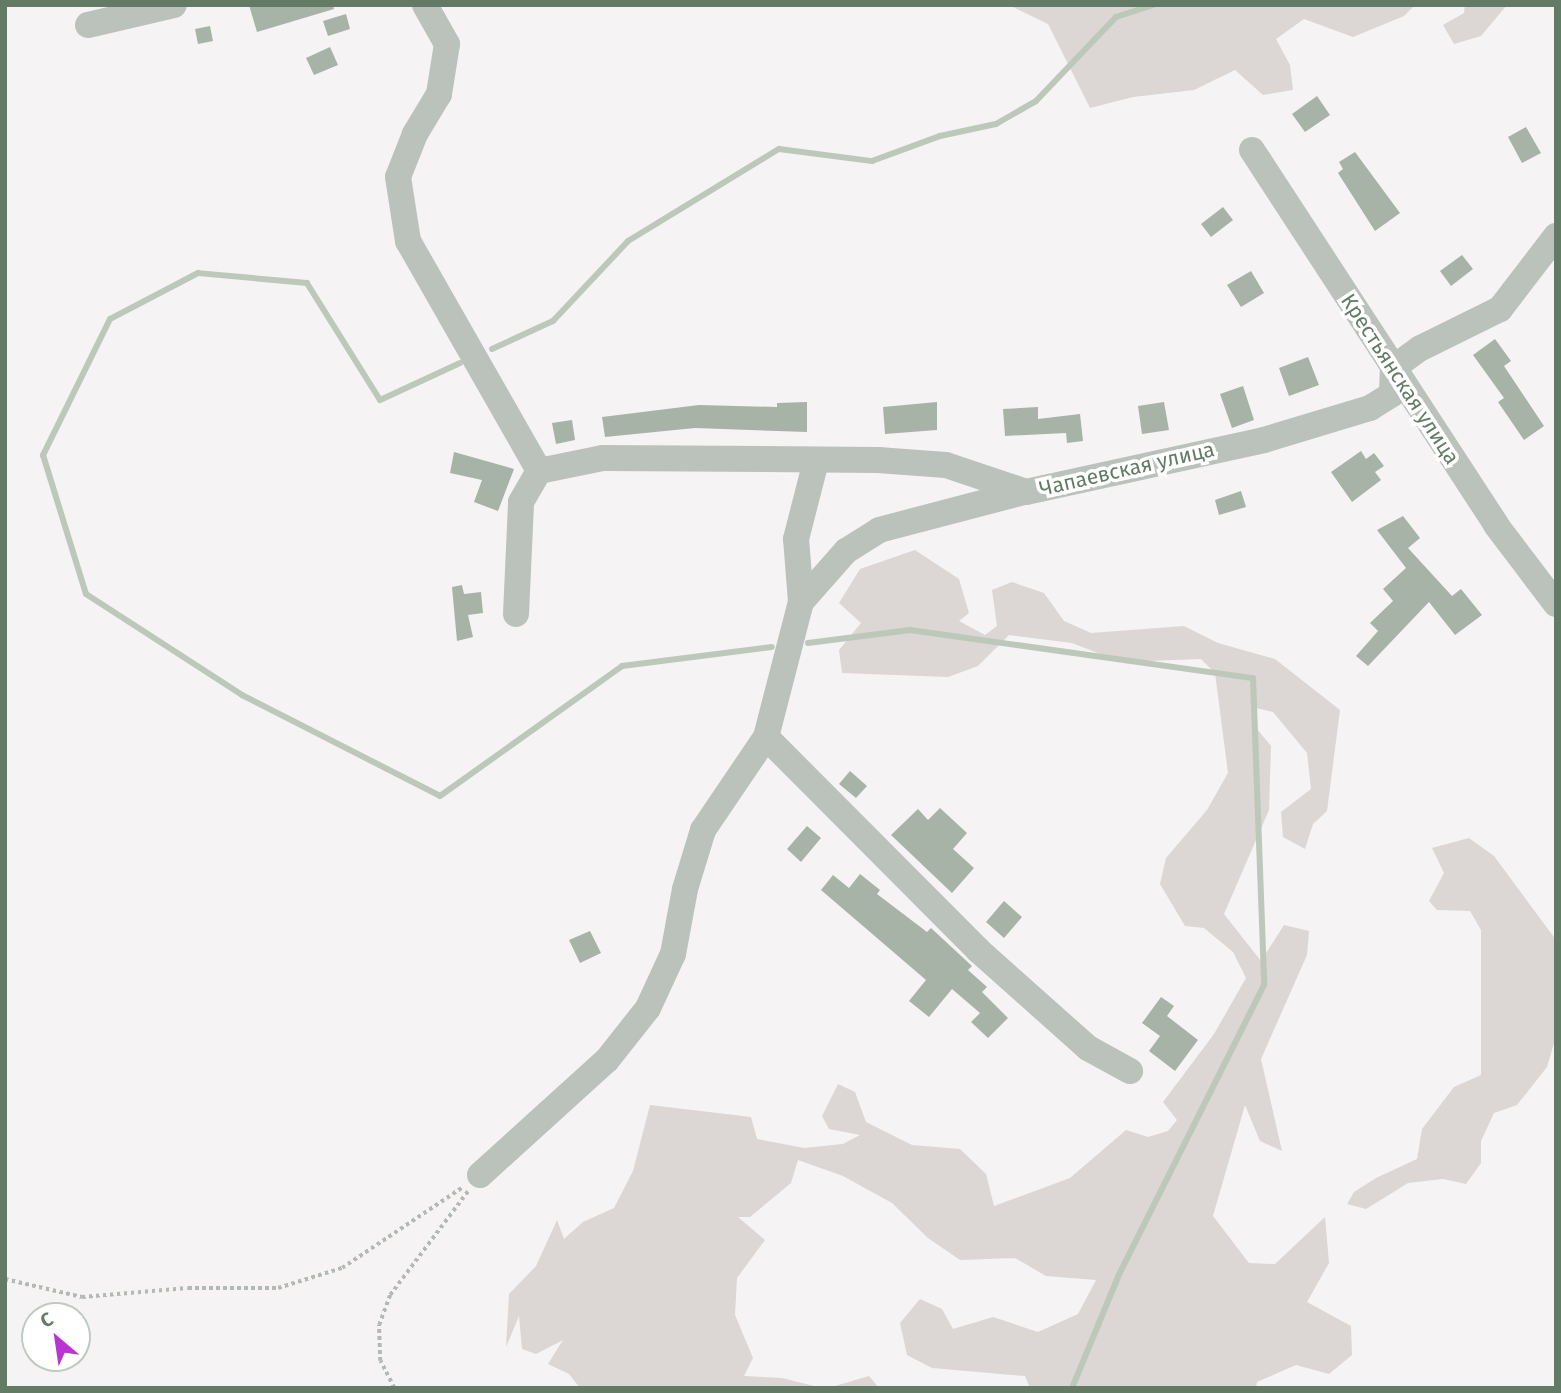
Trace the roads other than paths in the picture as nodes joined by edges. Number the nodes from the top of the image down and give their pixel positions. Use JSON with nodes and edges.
{"nodes":[{"id":1,"x":174,"y":5,"type":"edge"},
{"id":2,"x":425,"y":5,"type":"edge"},
{"id":3,"x":88,"y":25,"type":"dead end"},
{"id":4,"x":1252,"y":150,"type":"dead end"},
{"id":5,"x":1556,"y":236,"type":"edge"},
{"id":6,"x":1394,"y":368,"type":"junction"},
{"id":7,"x":816,"y":461,"type":"junction"},
{"id":8,"x":539,"y":471,"type":"junction"},
{"id":9,"x":1026,"y":492,"type":"junction"},
{"id":10,"x":801,"y":602,"type":"junction"},
{"id":11,"x":1556,"y":604,"type":"edge"},
{"id":12,"x":516,"y":614,"type":"dead end"},
{"id":13,"x":766,"y":737,"type":"junction"},
{"id":14,"x":1130,"y":1071,"type":"dead end"},
{"id":15,"x":480,"y":1175,"type":"road end"}],
"edges":[{"from":1,"to":3,"type":"street"},
{"from":2,"to":8,"type":"street"},
{"from":4,"to":6,"type":"street","name":"Крестьянская улица"},
{"from":5,"to":6,"type":"street"},
{"from":6,"to":9,"type":"street","name":"Чапаевская улица"},
{"from":6,"to":11,"type":"street","name":"Крестьянская улица"},
{"from":7,"to":8,"type":"street","name":"Чапаевская улица"},
{"from":7,"to":9,"type":"street","name":"Чапаевская улица"},
{"from":7,"to":10,"type":"street"},
{"from":8,"to":12,"type":"street"},
{"from":9,"to":10,"type":"street"},
{"from":10,"to":13,"type":"street"},
{"from":13,"to":14,"type":"street"},
{"from":13,"to":15,"type":"street"}]}
